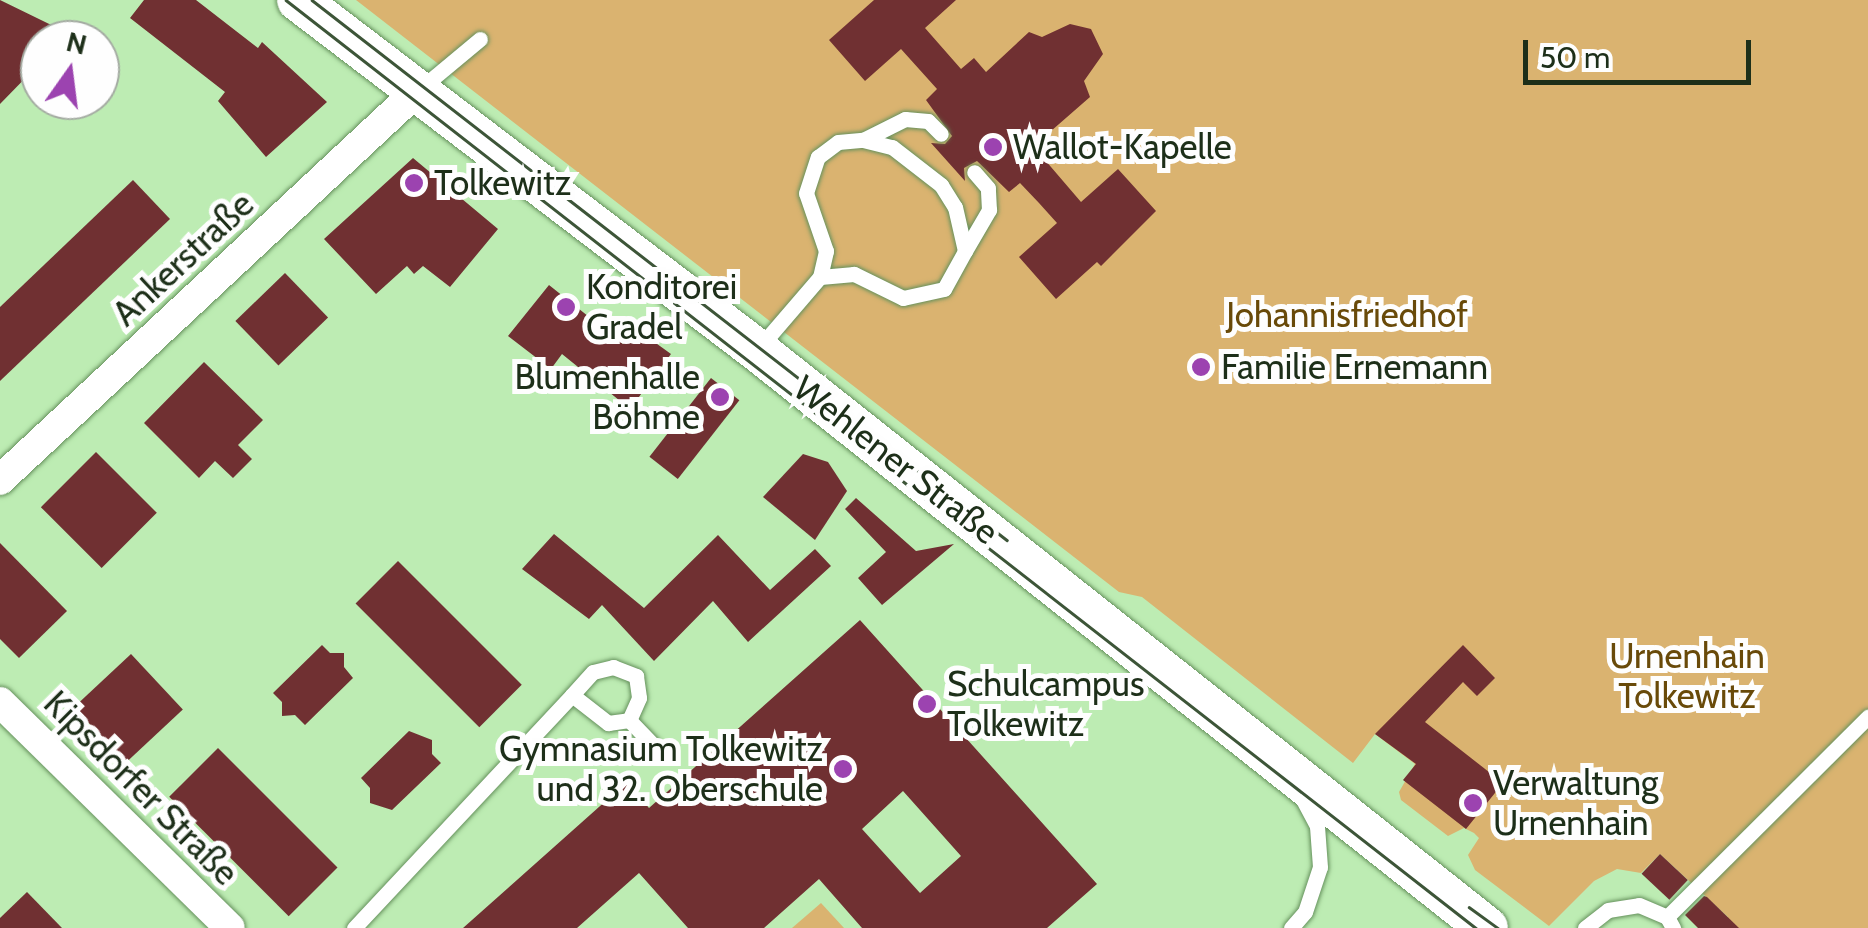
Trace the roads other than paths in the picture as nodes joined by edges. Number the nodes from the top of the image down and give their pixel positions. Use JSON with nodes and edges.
{"nodes":[{"id":1,"x":298,"y":0,"type":"edge"},
{"id":2,"x":480,"y":39,"type":"dead end"},
{"id":3,"x":417,"y":92,"type":"junction"},
{"id":4,"x":941,"y":134,"type":"dead end"},
{"id":5,"x":863,"y":140,"type":"junction"},
{"id":6,"x":974,"y":172,"type":"dead end"},
{"id":7,"x":965,"y":252,"type":"junction"},
{"id":8,"x":820,"y":278,"type":"junction"},
{"id":9,"x":756,"y":350,"type":"junction"},
{"id":10,"x":0,"y":480,"type":"edge"},
{"id":11,"x":572,"y":695,"type":"junction"},
{"id":12,"x":0,"y":702,"type":"edge"},
{"id":13,"x":1868,"y":716,"type":"edge"},
{"id":14,"x":629,"y":720,"type":"junction"},
{"id":15,"x":653,"y":745,"type":"dead end"},
{"id":16,"x":1291,"y":777,"type":"junction"},
{"id":17,"x":1670,"y":922,"type":"edge"},
{"id":18,"x":230,"y":928,"type":"edge"},
{"id":19,"x":354,"y":928,"type":"edge"},
{"id":20,"x":1291,"y":928,"type":"edge"},
{"id":21,"x":1487,"y":928,"type":"edge"},
{"id":22,"x":1585,"y":928,"type":"edge"}],
"edges":[{"from":1,"to":3,"type":"main road","name":"Wehlener Straße"},
{"from":2,"to":3,"type":"lane"},
{"from":3,"to":9,"type":"main road","name":"Wehlener Straße"},
{"from":3,"to":10,"type":"street","name":"Ankerstraße"},
{"from":4,"to":5,"type":"lane"},
{"from":5,"to":7,"type":"lane"},
{"from":5,"to":8,"type":"lane"},
{"from":6,"to":7,"type":"lane"},
{"from":7,"to":8,"type":"lane"},
{"from":8,"to":9,"type":"lane"},
{"from":9,"to":16,"type":"main road","name":"Wehlener Straße"},
{"from":11,"to":14,"type":"lane"},
{"from":11,"to":14,"type":"lane"},
{"from":11,"to":19,"type":"lane"},
{"from":12,"to":18,"type":"street","name":"Kipsdorfer Straße"},
{"from":13,"to":17,"type":"lane"},
{"from":14,"to":15,"type":"lane"},
{"from":16,"to":20,"type":"lane"},
{"from":16,"to":21,"type":"main road","name":"Wehlener Straße"},
{"from":17,"to":22,"type":"lane"}]}
